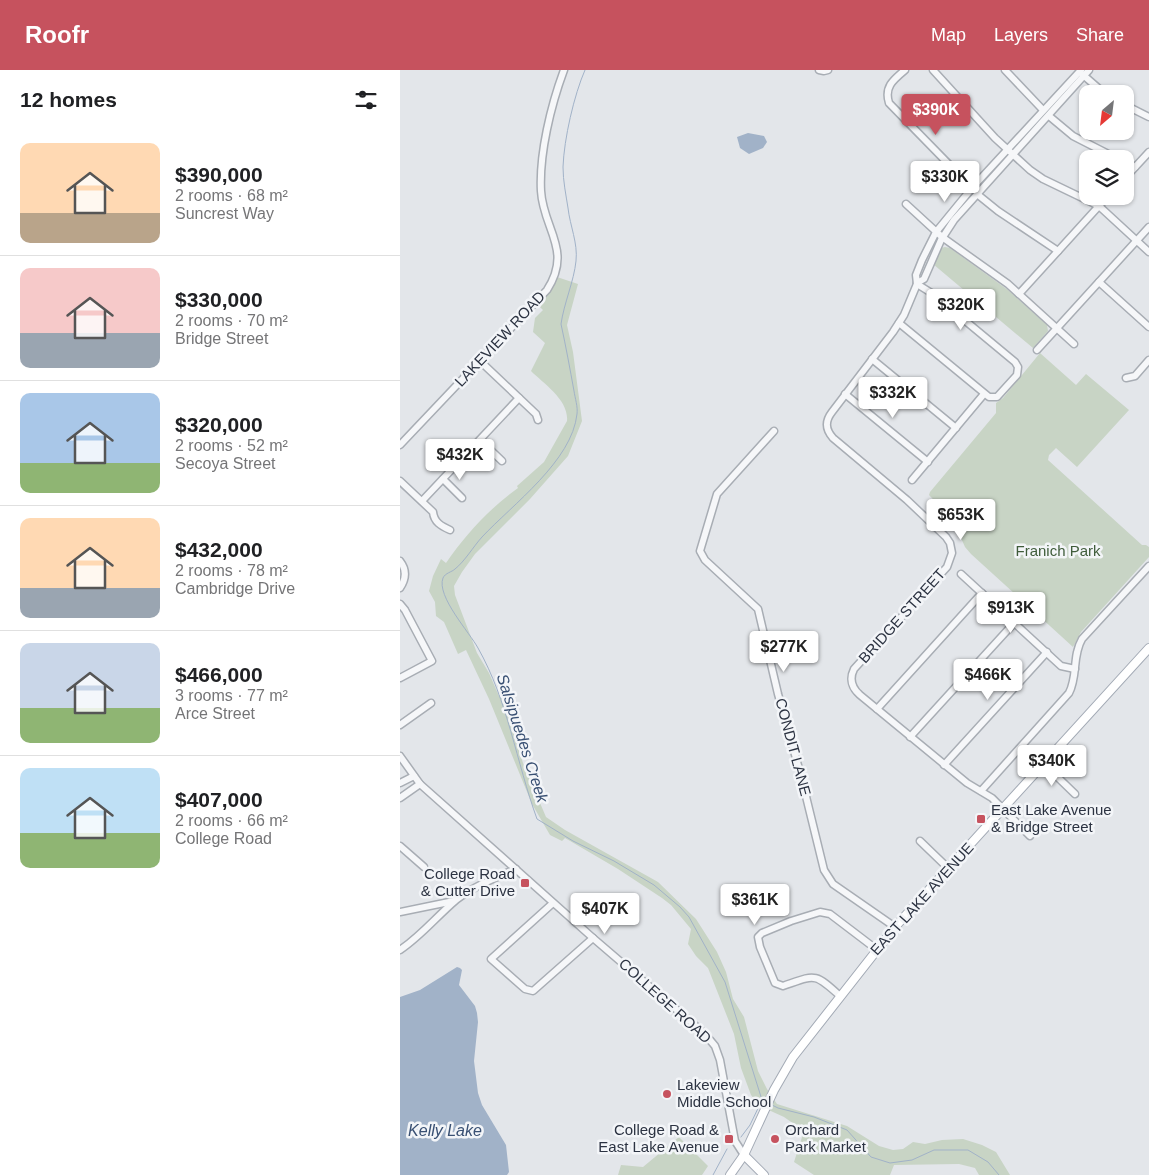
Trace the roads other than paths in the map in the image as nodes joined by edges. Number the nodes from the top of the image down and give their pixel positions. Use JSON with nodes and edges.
{"nodes":[{"id":1,"x":564,"y":70,"type":"edge"},
{"id":2,"x":819,"y":70,"type":"edge"},
{"id":3,"x":828,"y":70,"type":"edge"},
{"id":4,"x":905,"y":70,"type":"edge"},
{"id":5,"x":933,"y":70,"type":"edge"},
{"id":6,"x":1005,"y":70,"type":"edge"},
{"id":7,"x":1089,"y":70,"type":"edge"},
{"id":8,"x":1080,"y":72,"type":"edge"},
{"id":9,"x":1095,"y":85,"type":"edge"},
{"id":10,"x":1043,"y":110,"type":"junction"},
{"id":11,"x":1134,"y":110,"type":"edge"},
{"id":12,"x":1049,"y":116,"type":"junction"},
{"id":13,"x":1149,"y":117,"type":"edge"},
{"id":14,"x":1007,"y":150,"type":"junction"},
{"id":15,"x":1101,"y":150,"type":"edge"},
{"id":16,"x":1149,"y":152,"type":"edge"},
{"id":17,"x":1013,"y":155,"type":"junction"},
{"id":18,"x":1135,"y":167,"type":"edge"},
{"id":19,"x":972,"y":188,"type":"junction"},
{"id":20,"x":977,"y":194,"type":"junction"},
{"id":21,"x":906,"y":204,"type":"dead end"},
{"id":22,"x":1099,"y":206,"type":"junction"},
{"id":23,"x":1149,"y":227,"type":"edge"},
{"id":24,"x":936,"y":232,"type":"junction"},
{"id":25,"x":942,"y":237,"type":"junction"},
{"id":26,"x":1136,"y":240,"type":"junction"},
{"id":27,"x":1058,"y":251,"type":"junction"},
{"id":28,"x":1149,"y":252,"type":"edge"},
{"id":29,"x":1099,"y":282,"type":"junction"},
{"id":30,"x":917,"y":284,"type":"junction"},
{"id":31,"x":1019,"y":294,"type":"junction"},
{"id":32,"x":898,"y":324,"type":"junction"},
{"id":33,"x":1149,"y":327,"type":"edge"},
{"id":34,"x":1056,"y":328,"type":"junction"},
{"id":35,"x":1074,"y":344,"type":"dead end"},
{"id":36,"x":1037,"y":350,"type":"dead end"},
{"id":37,"x":872,"y":358,"type":"junction"},
{"id":38,"x":1149,"y":360,"type":"edge"},
{"id":39,"x":480,"y":362,"type":"junction"},
{"id":40,"x":1126,"y":378,"type":"dead end"},
{"id":41,"x":846,"y":394,"type":"junction"},
{"id":42,"x":984,"y":394,"type":"junction"},
{"id":43,"x":519,"y":398,"type":"junction"},
{"id":44,"x":538,"y":420,"type":"dead end"},
{"id":45,"x":956,"y":428,"type":"junction"},
{"id":46,"x":774,"y":431,"type":"dead end"},
{"id":47,"x":480,"y":440,"type":"junction"},
{"id":48,"x":400,"y":445,"type":"edge"},
{"id":49,"x":502,"y":461,"type":"dead end"},
{"id":50,"x":928,"y":462,"type":"junction"},
{"id":51,"x":443,"y":479,"type":"junction"},
{"id":52,"x":912,"y":480,"type":"dead end"},
{"id":53,"x":400,"y":481,"type":"edge"},
{"id":54,"x":462,"y":498,"type":"dead end"},
{"id":55,"x":422,"y":501,"type":"junction"},
{"id":56,"x":450,"y":530,"type":"dead end"},
{"id":57,"x":400,"y":561,"type":"edge"},
{"id":58,"x":1149,"y":566,"type":"edge"},
{"id":59,"x":961,"y":574,"type":"dead end"},
{"id":60,"x":400,"y":588,"type":"edge"},
{"id":61,"x":982,"y":593,"type":"junction"},
{"id":62,"x":402,"y":605,"type":"edge"},
{"id":63,"x":1014,"y":623,"type":"junction"},
{"id":64,"x":1149,"y":648,"type":"edge"},
{"id":65,"x":1047,"y":652,"type":"junction"},
{"id":66,"x":1075,"y":669,"type":"junction"},
{"id":67,"x":400,"y":678,"type":"edge"},
{"id":68,"x":431,"y":704,"type":"dead end"},
{"id":69,"x":877,"y":709,"type":"junction"},
{"id":70,"x":400,"y":725,"type":"edge"},
{"id":71,"x":910,"y":736,"type":"junction"},
{"id":72,"x":400,"y":756,"type":"edge"},
{"id":73,"x":1044,"y":764,"type":"junction"},
{"id":74,"x":944,"y":765,"type":"junction"},
{"id":75,"x":414,"y":776,"type":"junction"},
{"id":76,"x":400,"y":783,"type":"edge"},
{"id":77,"x":420,"y":784,"type":"junction"},
{"id":78,"x":981,"y":791,"type":"junction"},
{"id":79,"x":1075,"y":794,"type":"dead end"},
{"id":80,"x":400,"y":798,"type":"edge"},
{"id":81,"x":1003,"y":809,"type":"junction"},
{"id":82,"x":1030,"y":836,"type":"dead end"},
{"id":83,"x":920,"y":841,"type":"dead end"},
{"id":84,"x":400,"y":846,"type":"edge"},
{"id":85,"x":424,"y":867,"type":"dead end"},
{"id":86,"x":516,"y":869,"type":"junction"},
{"id":87,"x":949,"y":869,"type":"junction"},
{"id":88,"x":455,"y":901,"type":"junction"},
{"id":89,"x":553,"y":902,"type":"junction"},
{"id":90,"x":400,"y":912,"type":"edge"},
{"id":91,"x":895,"y":927,"type":"junction"},
{"id":92,"x":593,"y":938,"type":"junction"},
{"id":93,"x":876,"y":949,"type":"junction"},
{"id":94,"x":400,"y":950,"type":"edge"},
{"id":95,"x":840,"y":996,"type":"junction"},
{"id":96,"x":744,"y":1155,"type":"junction"},
{"id":97,"x":730,"y":1175,"type":"edge"},
{"id":98,"x":764,"y":1175,"type":"edge"}],
"edges":[{"from":1,"to":39,"type":"street","name":"LAKEVIEW ROAD"},
{"from":2,"to":3,"type":"street"},
{"from":4,"to":19,"type":"street"},
{"from":5,"to":14,"type":"street"},
{"from":6,"to":10,"type":"street"},
{"from":7,"to":8,"type":"street","name":"BRIDGE STREET"},
{"from":8,"to":9,"type":"street"},
{"from":8,"to":10,"type":"street","name":"BRIDGE STREET"},
{"from":8,"to":12,"type":"street","name":"BRIDGE STREET"},
{"from":10,"to":14,"type":"street","name":"BRIDGE STREET"},
{"from":11,"to":13,"type":"street"},
{"from":12,"to":15,"type":"street"},
{"from":12,"to":17,"type":"street","name":"BRIDGE STREET"},
{"from":14,"to":17,"type":"street"},
{"from":14,"to":19,"type":"street","name":"BRIDGE STREET"},
{"from":16,"to":18,"type":"street"},
{"from":17,"to":20,"type":"street","name":"BRIDGE STREET"},
{"from":17,"to":22,"type":"street"},
{"from":19,"to":24,"type":"street","name":"BRIDGE STREET"},
{"from":20,"to":25,"type":"street","name":"BRIDGE STREET"},
{"from":20,"to":27,"type":"street"},
{"from":21,"to":24,"type":"street"},
{"from":22,"to":26,"type":"street"},
{"from":22,"to":27,"type":"street"},
{"from":23,"to":26,"type":"street"},
{"from":24,"to":25,"type":"street"},
{"from":24,"to":30,"type":"street","name":"BRIDGE STREET"},
{"from":25,"to":30,"type":"street","name":"BRIDGE STREET"},
{"from":25,"to":31,"type":"street"},
{"from":26,"to":28,"type":"street"},
{"from":26,"to":29,"type":"street"},
{"from":27,"to":31,"type":"street"},
{"from":29,"to":33,"type":"street"},
{"from":29,"to":34,"type":"street"},
{"from":30,"to":32,"type":"street","name":"BRIDGE STREET"},
{"from":30,"to":42,"type":"street"},
{"from":31,"to":34,"type":"street"},
{"from":32,"to":37,"type":"street","name":"BRIDGE STREET"},
{"from":32,"to":42,"type":"street"},
{"from":34,"to":35,"type":"street"},
{"from":34,"to":36,"type":"street"},
{"from":37,"to":41,"type":"street","name":"BRIDGE STREET"},
{"from":37,"to":45,"type":"street"},
{"from":38,"to":40,"type":"street"},
{"from":39,"to":43,"type":"street"},
{"from":39,"to":48,"type":"street","name":"LAKEVIEW ROAD"},
{"from":41,"to":50,"type":"street"},
{"from":41,"to":69,"type":"street","name":"BRIDGE STREET"},
{"from":42,"to":45,"type":"street"},
{"from":43,"to":44,"type":"street"},
{"from":43,"to":47,"type":"street"},
{"from":45,"to":50,"type":"street"},
{"from":46,"to":91,"type":"street","name":"CONDIT LANE"},
{"from":47,"to":49,"type":"street"},
{"from":47,"to":51,"type":"street"},
{"from":50,"to":52,"type":"street"},
{"from":51,"to":54,"type":"street"},
{"from":51,"to":55,"type":"street"},
{"from":53,"to":55,"type":"street"},
{"from":55,"to":56,"type":"street"},
{"from":57,"to":60,"type":"street"},
{"from":58,"to":66,"type":"street"},
{"from":59,"to":61,"type":"street"},
{"from":61,"to":63,"type":"street"},
{"from":61,"to":69,"type":"street"},
{"from":62,"to":67,"type":"street"},
{"from":63,"to":65,"type":"street"},
{"from":63,"to":71,"type":"street"},
{"from":64,"to":73,"type":"main road","name":"EAST LAKE AVENUE"},
{"from":65,"to":66,"type":"street"},
{"from":65,"to":74,"type":"street"},
{"from":66,"to":78,"type":"street"},
{"from":68,"to":70,"type":"street"},
{"from":69,"to":71,"type":"street","name":"BRIDGE STREET"},
{"from":71,"to":74,"type":"street","name":"BRIDGE STREET"},
{"from":72,"to":75,"type":"street","name":"COLLEGE ROAD"},
{"from":73,"to":79,"type":"street"},
{"from":73,"to":81,"type":"main road","name":"EAST LAKE AVENUE"},
{"from":74,"to":78,"type":"street","name":"BRIDGE STREET"},
{"from":75,"to":76,"type":"street"},
{"from":75,"to":77,"type":"street","name":"COLLEGE ROAD"},
{"from":77,"to":80,"type":"street"},
{"from":77,"to":86,"type":"street","name":"COLLEGE ROAD"},
{"from":78,"to":81,"type":"street","name":"BRIDGE STREET"},
{"from":81,"to":82,"type":"street","name":"BRIDGE STREET"},
{"from":81,"to":87,"type":"main road","name":"EAST LAKE AVENUE"},
{"from":83,"to":87,"type":"street"},
{"from":84,"to":85,"type":"street"},
{"from":86,"to":88,"type":"street"},
{"from":86,"to":89,"type":"street","name":"COLLEGE ROAD"},
{"from":87,"to":91,"type":"main road","name":"EAST LAKE AVENUE"},
{"from":88,"to":90,"type":"street"},
{"from":88,"to":94,"type":"street"},
{"from":89,"to":92,"type":"street","name":"COLLEGE ROAD"},
{"from":89,"to":92,"type":"street"},
{"from":91,"to":93,"type":"main road","name":"EAST LAKE AVENUE"},
{"from":92,"to":96,"type":"street","name":"COLLEGE ROAD"},
{"from":93,"to":95,"type":"main road","name":"EAST LAKE AVENUE"},
{"from":93,"to":95,"type":"street"},
{"from":95,"to":96,"type":"main road","name":"EAST LAKE AVENUE"},
{"from":96,"to":97,"type":"main road","name":"EAST LAKE AVENUE"},
{"from":96,"to":98,"type":"main road"}]}
